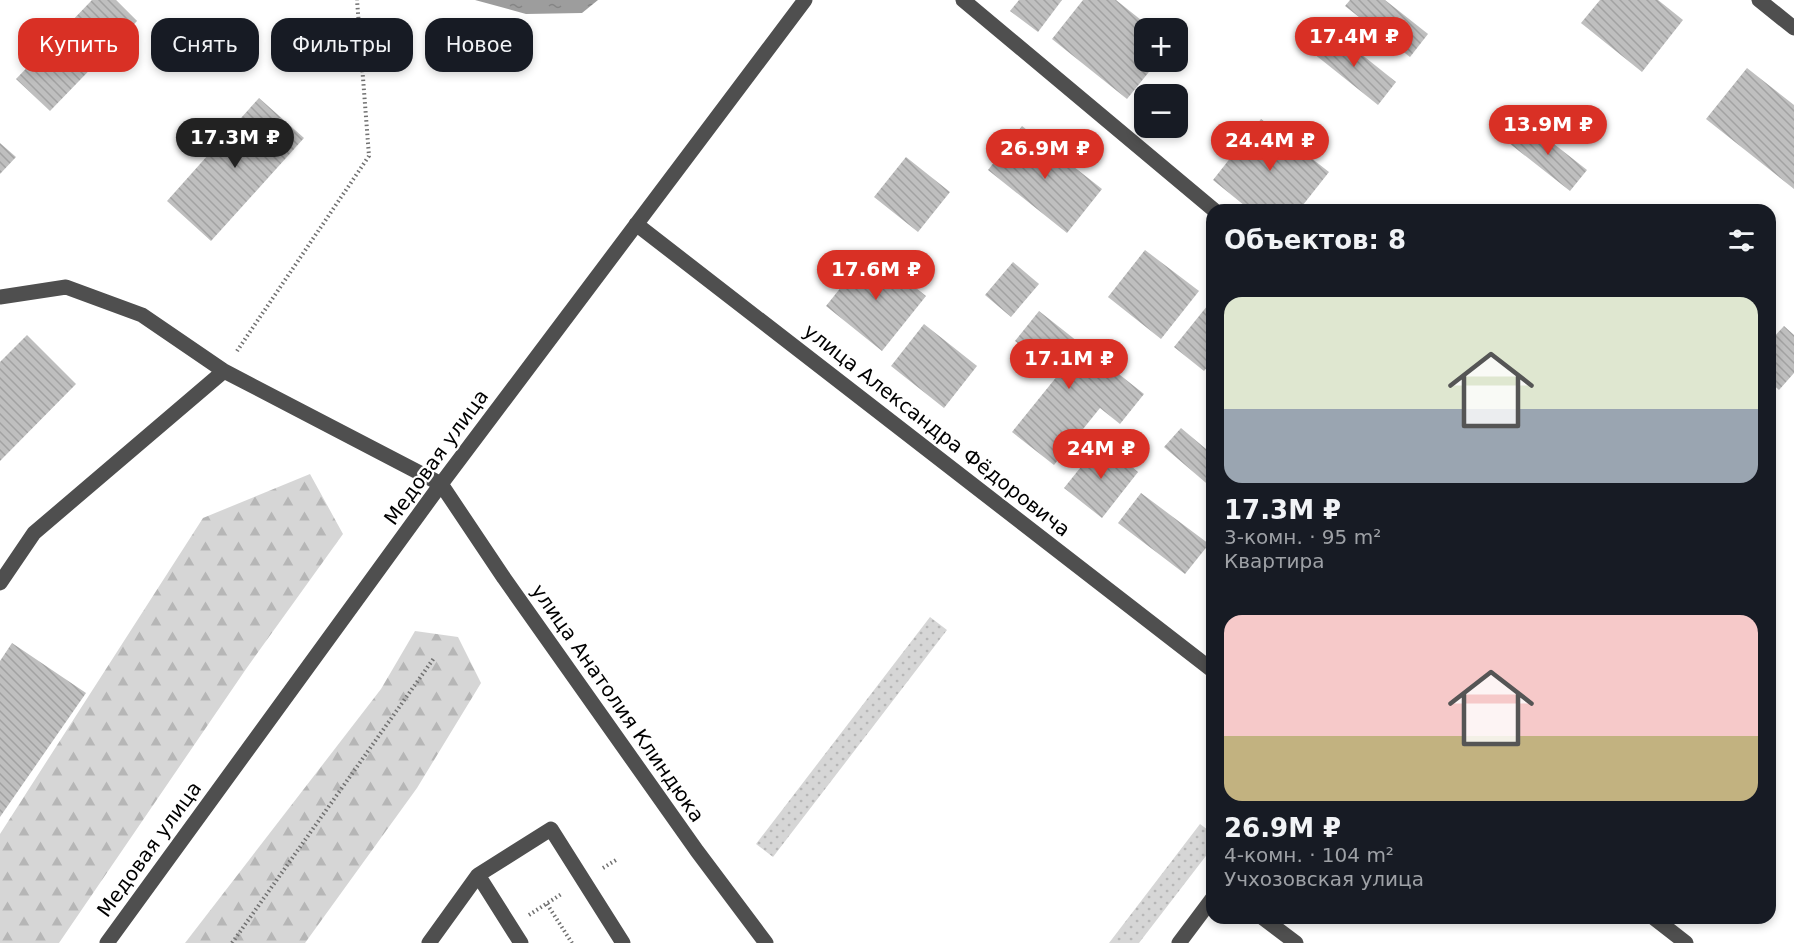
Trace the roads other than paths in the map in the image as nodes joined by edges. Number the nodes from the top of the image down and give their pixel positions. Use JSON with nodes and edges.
{"nodes":[{"id":1,"x":805,"y":0,"type":"edge"},
{"id":2,"x":963,"y":0,"type":"edge"},
{"id":3,"x":1760,"y":0,"type":"edge"},
{"id":4,"x":1794,"y":28,"type":"edge"},
{"id":5,"x":1207,"y":204,"type":"edge"},
{"id":6,"x":636,"y":224,"type":"junction"},
{"id":7,"x":0,"y":297,"type":"edge"},
{"id":8,"x":224,"y":371,"type":"junction"},
{"id":9,"x":441,"y":484,"type":"junction"},
{"id":10,"x":0,"y":583,"type":"edge"},
{"id":11,"x":1206,"y":665,"type":"edge"},
{"id":12,"x":478,"y":875,"type":"junction"},
{"id":13,"x":1206,"y":907,"type":"edge"},
{"id":14,"x":1271,"y":924,"type":"edge"},
{"id":15,"x":1662,"y":924,"type":"edge"},
{"id":16,"x":107,"y":943,"type":"edge"},
{"id":17,"x":429,"y":943,"type":"edge"},
{"id":18,"x":522,"y":943,"type":"edge"},
{"id":19,"x":623,"y":943,"type":"edge"},
{"id":20,"x":766,"y":943,"type":"edge"},
{"id":21,"x":1179,"y":943,"type":"edge"},
{"id":22,"x":1296,"y":943,"type":"edge"},
{"id":23,"x":1686,"y":943,"type":"edge"}],
"edges":[{"from":1,"to":6,"type":"street","name":"Медовая улица"},
{"from":2,"to":5,"type":"street"},
{"from":3,"to":4,"type":"street"},
{"from":6,"to":9,"type":"street","name":"Медовая улица"},
{"from":6,"to":11,"type":"street","name":"улица Александра Фёдоровича"},
{"from":7,"to":8,"type":"street"},
{"from":8,"to":9,"type":"street"},
{"from":8,"to":10,"type":"street"},
{"from":9,"to":16,"type":"street","name":"Медовая улица"},
{"from":9,"to":20,"type":"street","name":"улица Анатолия Клиндюка"},
{"from":12,"to":17,"type":"street"},
{"from":12,"to":18,"type":"street"},
{"from":12,"to":19,"type":"street"},
{"from":13,"to":21,"type":"street"},
{"from":14,"to":22,"type":"street"},
{"from":15,"to":23,"type":"street"}]}
